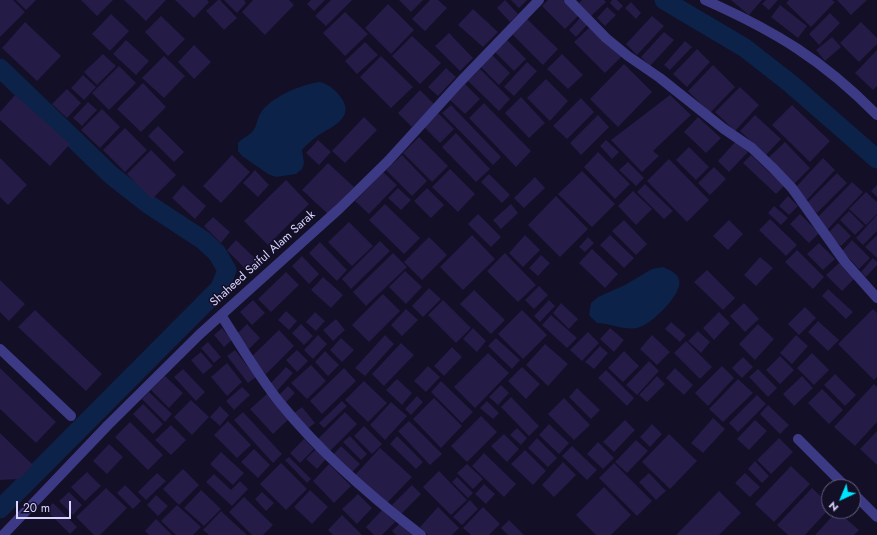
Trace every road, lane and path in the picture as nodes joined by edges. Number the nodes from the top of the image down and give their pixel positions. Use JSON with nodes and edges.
{"nodes":[{"id":1,"x":539,"y":0,"type":"edge"},
{"id":2,"x":569,"y":0,"type":"edge"},
{"id":3,"x":705,"y":0,"type":"edge"},
{"id":4,"x":877,"y":115,"type":"edge"},
{"id":5,"x":877,"y":298,"type":"edge"},
{"id":6,"x":221,"y":315,"type":"junction"},
{"id":7,"x":0,"y":349,"type":"edge"},
{"id":8,"x":70,"y":416,"type":"dead end"},
{"id":9,"x":798,"y":440,"type":"dead end"},
{"id":10,"x":838,"y":479,"type":"edge"},
{"id":11,"x":861,"y":501,"type":"edge"},
{"id":12,"x":877,"y":517,"type":"edge"},
{"id":13,"x":3,"y":535,"type":"edge"},
{"id":14,"x":421,"y":535,"type":"edge"}],
"edges":[{"from":1,"to":6,"type":"street","name":"Shaheed Saiful Alam Sarak"},
{"from":2,"to":5,"type":"street"},
{"from":3,"to":4,"type":"street"},
{"from":6,"to":13,"type":"street","name":"Shaheed Saiful Alam Sarak"},
{"from":6,"to":14,"type":"street"},
{"from":7,"to":8,"type":"street"},
{"from":9,"to":10,"type":"street"},
{"from":11,"to":12,"type":"street"}]}
